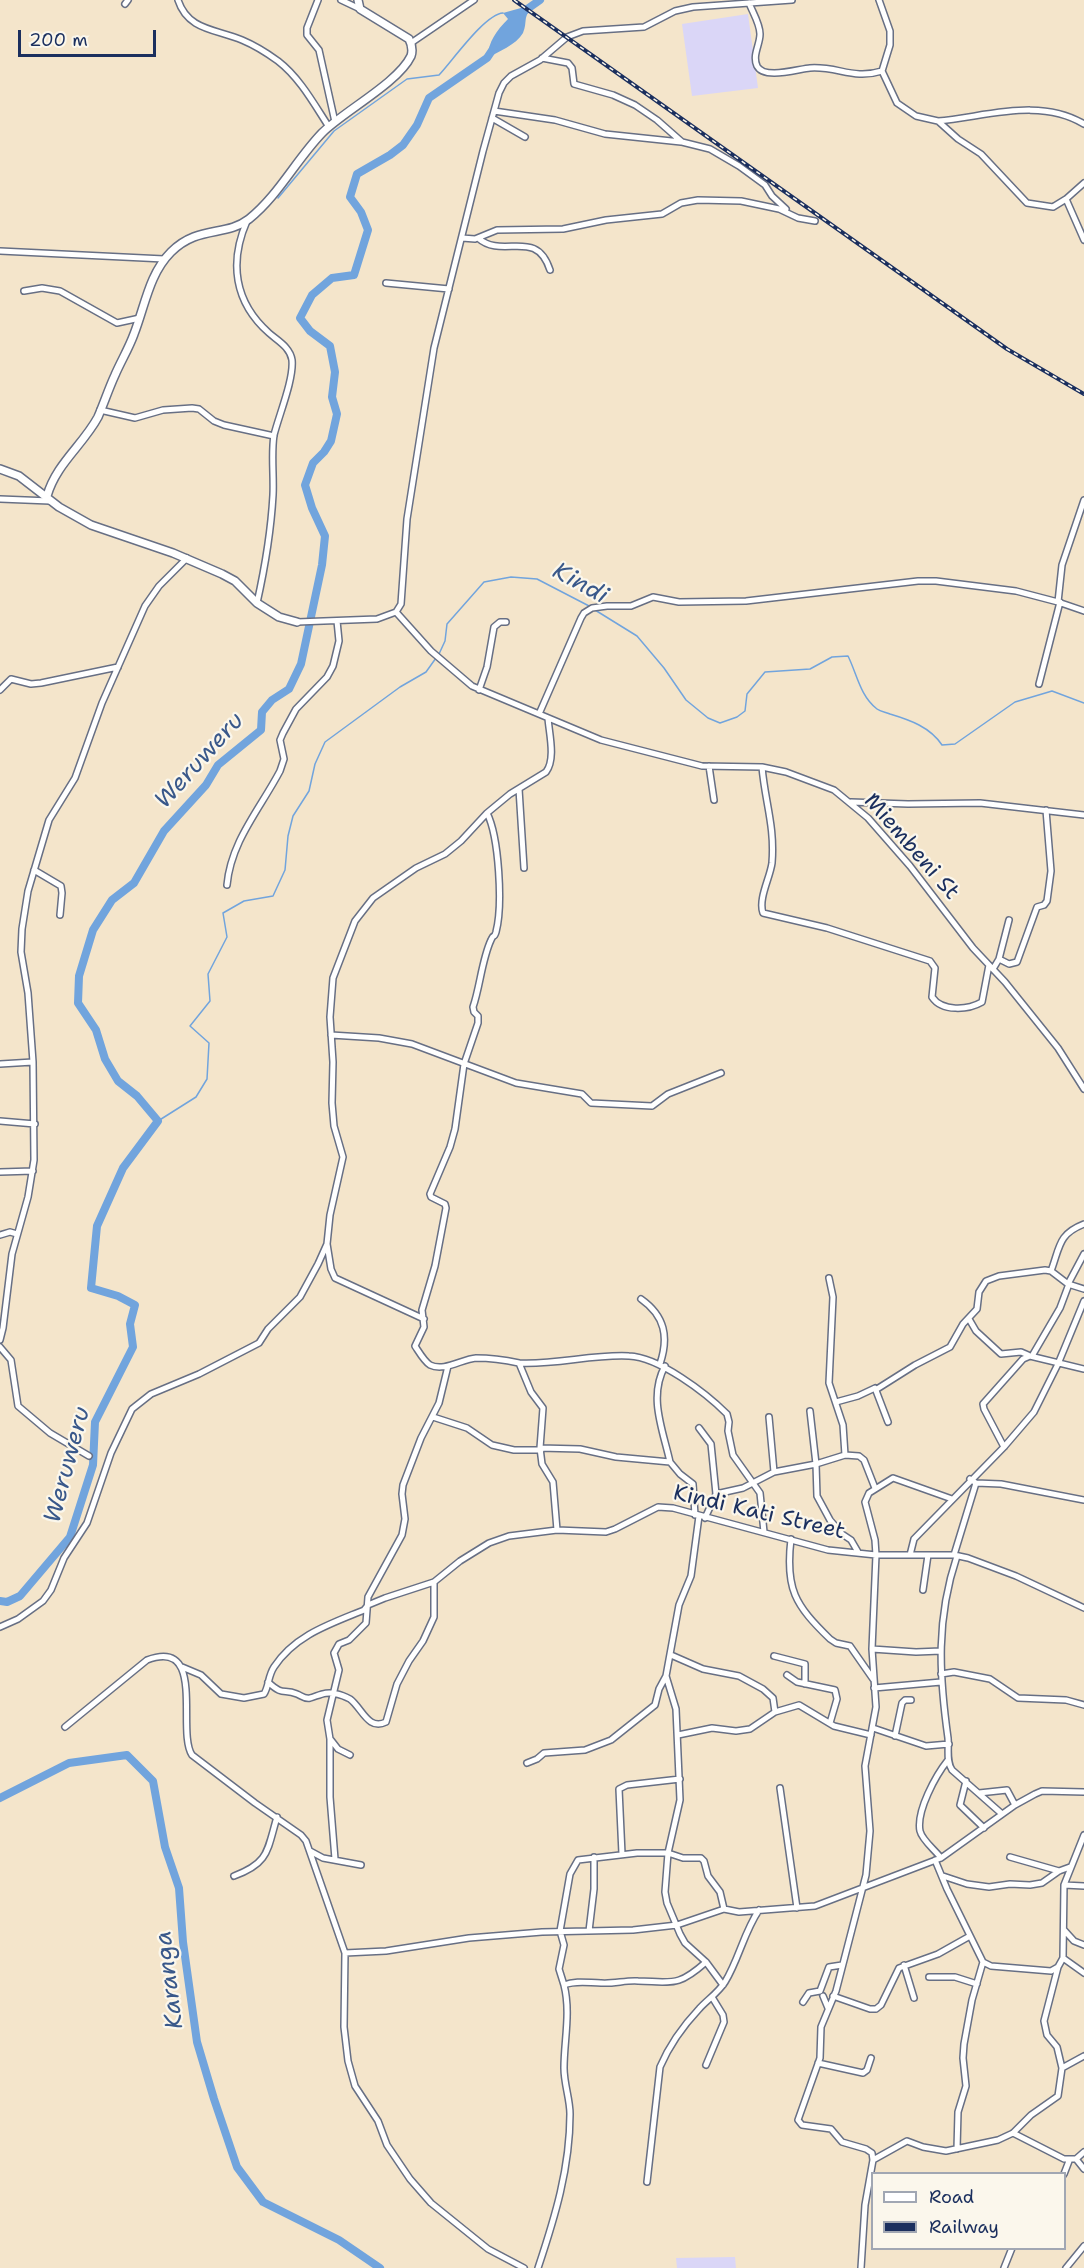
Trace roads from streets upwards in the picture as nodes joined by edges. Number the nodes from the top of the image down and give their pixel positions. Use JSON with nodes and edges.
{"nodes":[{"id":1,"x":178,"y":0,"type":"edge"},
{"id":2,"x":318,"y":0,"type":"edge"},
{"id":3,"x":341,"y":0,"type":"edge"},
{"id":4,"x":358,"y":0,"type":"edge"},
{"id":5,"x":474,"y":0,"type":"edge"},
{"id":6,"x":792,"y":0,"type":"edge"},
{"id":7,"x":879,"y":0,"type":"edge"},
{"id":8,"x":749,"y":3,"type":"junction"},
{"id":9,"x":360,"y":9,"type":"junction"},
{"id":10,"x":411,"y":43,"type":"junction"},
{"id":11,"x":542,"y":58,"type":"junction"},
{"id":12,"x":882,"y":71,"type":"junction"},
{"id":13,"x":494,"y":111,"type":"junction"},
{"id":14,"x":492,"y":118,"type":"junction"},
{"id":15,"x":938,"y":121,"type":"junction"},
{"id":16,"x":1084,"y":124,"type":"edge"},
{"id":17,"x":332,"y":125,"type":"junction"},
{"id":18,"x":525,"y":137,"type":"dead end"},
{"id":19,"x":682,"y":142,"type":"junction"},
{"id":20,"x":1084,"y":183,"type":"edge"},
{"id":21,"x":1066,"y":199,"type":"junction"},
{"id":22,"x":798,"y":218,"type":"junction"},
{"id":23,"x":247,"y":221,"type":"junction"},
{"id":24,"x":816,"y":221,"type":"dead end"},
{"id":25,"x":462,"y":238,"type":"junction"},
{"id":26,"x":478,"y":238,"type":"junction"},
{"id":27,"x":1084,"y":240,"type":"edge"},
{"id":28,"x":0,"y":250,"type":"edge"},
{"id":29,"x":164,"y":259,"type":"junction"},
{"id":30,"x":550,"y":270,"type":"dead end"},
{"id":31,"x":386,"y":283,"type":"dead end"},
{"id":32,"x":449,"y":289,"type":"junction"},
{"id":33,"x":24,"y":291,"type":"dead end"},
{"id":34,"x":140,"y":318,"type":"junction"},
{"id":35,"x":100,"y":410,"type":"junction"},
{"id":36,"x":274,"y":436,"type":"junction"},
{"id":37,"x":0,"y":469,"type":"edge"},
{"id":38,"x":0,"y":499,"type":"edge"},
{"id":39,"x":50,"y":499,"type":"junction"},
{"id":40,"x":1084,"y":500,"type":"edge"},
{"id":41,"x":187,"y":558,"type":"junction"},
{"id":42,"x":1059,"y":602,"type":"junction"},
{"id":43,"x":257,"y":603,"type":"junction"},
{"id":44,"x":1084,"y":611,"type":"edge"},
{"id":45,"x":396,"y":612,"type":"junction"},
{"id":46,"x":337,"y":621,"type":"junction"},
{"id":47,"x":297,"y":622,"type":"joint"},
{"id":48,"x":506,"y":622,"type":"dead end"},
{"id":49,"x":118,"y":667,"type":"junction"},
{"id":50,"x":1039,"y":684,"type":"dead end"},
{"id":51,"x":0,"y":690,"type":"edge"},
{"id":52,"x":479,"y":690,"type":"junction"},
{"id":53,"x":539,"y":714,"type":"junction"},
{"id":54,"x":548,"y":718,"type":"junction"},
{"id":55,"x":709,"y":766,"type":"junction"},
{"id":56,"x":762,"y":767,"type":"junction"},
{"id":57,"x":519,"y":789,"type":"junction"},
{"id":58,"x":714,"y":800,"type":"dead end"},
{"id":59,"x":851,"y":802,"type":"junction"},
{"id":60,"x":1046,"y":810,"type":"junction"},
{"id":61,"x":487,"y":813,"type":"junction"},
{"id":62,"x":1084,"y":816,"type":"edge"},
{"id":63,"x":524,"y":868,"type":"dead end"},
{"id":64,"x":34,"y":870,"type":"junction"},
{"id":65,"x":227,"y":885,"type":"dead end"},
{"id":66,"x":60,"y":915,"type":"dead end"},
{"id":67,"x":1009,"y":920,"type":"dead end"},
{"id":68,"x":999,"y":959,"type":"junction"},
{"id":69,"x":991,"y":968,"type":"junction"},
{"id":70,"x":331,"y":1035,"type":"junction"},
{"id":71,"x":33,"y":1062,"type":"junction"},
{"id":72,"x":0,"y":1064,"type":"edge"},
{"id":73,"x":464,"y":1064,"type":"junction"},
{"id":74,"x":721,"y":1073,"type":"dead end"},
{"id":75,"x":1084,"y":1089,"type":"edge"},
{"id":76,"x":0,"y":1121,"type":"edge"},
{"id":77,"x":35,"y":1124,"type":"junction"},
{"id":78,"x":33,"y":1171,"type":"junction"},
{"id":79,"x":0,"y":1172,"type":"edge"},
{"id":80,"x":1084,"y":1224,"type":"edge"},
{"id":81,"x":17,"y":1234,"type":"junction"},
{"id":82,"x":0,"y":1235,"type":"edge"},
{"id":83,"x":327,"y":1244,"type":"junction"},
{"id":84,"x":1084,"y":1254,"type":"edge"},
{"id":85,"x":1051,"y":1271,"type":"junction"},
{"id":86,"x":828,"y":1278,"type":"dead end"},
{"id":87,"x":1069,"y":1284,"type":"junction"},
{"id":88,"x":1084,"y":1289,"type":"edge"},
{"id":89,"x":641,"y":1299,"type":"dead end"},
{"id":90,"x":1084,"y":1301,"type":"edge"},
{"id":91,"x":424,"y":1319,"type":"junction"},
{"id":92,"x":969,"y":1319,"type":"junction"},
{"id":93,"x":0,"y":1340,"type":"edge"},
{"id":94,"x":0,"y":1347,"type":"edge"},
{"id":95,"x":1030,"y":1356,"type":"junction"},
{"id":96,"x":519,"y":1363,"type":"junction"},
{"id":97,"x":1058,"y":1364,"type":"junction"},
{"id":98,"x":662,"y":1365,"type":"junction"},
{"id":99,"x":448,"y":1366,"type":"junction"},
{"id":100,"x":1084,"y":1369,"type":"edge"},
{"id":101,"x":877,"y":1389,"type":"junction"},
{"id":102,"x":836,"y":1402,"type":"junction"},
{"id":103,"x":810,"y":1411,"type":"dead end"},
{"id":104,"x":433,"y":1417,"type":"junction"},
{"id":105,"x":769,"y":1417,"type":"dead end"},
{"id":106,"x":888,"y":1422,"type":"dead end"},
{"id":107,"x":699,"y":1428,"type":"dead end"},
{"id":108,"x":1004,"y":1447,"type":"junction"},
{"id":109,"x":541,"y":1449,"type":"junction"},
{"id":110,"x":845,"y":1455,"type":"junction"},
{"id":111,"x":89,"y":1456,"type":"dead end"},
{"id":112,"x":670,"y":1462,"type":"junction"},
{"id":113,"x":816,"y":1464,"type":"junction"},
{"id":114,"x":774,"y":1472,"type":"junction"},
{"id":115,"x":973,"y":1481,"type":"junction"},
{"id":116,"x":754,"y":1482,"type":"junction"},
{"id":117,"x":875,"y":1488,"type":"junction"},
{"id":118,"x":716,"y":1494,"type":"junction"},
{"id":119,"x":952,"y":1499,"type":"junction"},
{"id":120,"x":1084,"y":1500,"type":"edge"},
{"id":121,"x":699,"y":1517,"type":"junction"},
{"id":122,"x":557,"y":1530,"type":"junction"},
{"id":123,"x":764,"y":1532,"type":"junction"},
{"id":124,"x":791,"y":1539,"type":"junction"},
{"id":125,"x":858,"y":1552,"type":"junction"},
{"id":126,"x":876,"y":1555,"type":"junction"},
{"id":127,"x":910,"y":1555,"type":"junction"},
{"id":128,"x":928,"y":1555,"type":"junction"},
{"id":129,"x":956,"y":1556,"type":"junction"},
{"id":130,"x":434,"y":1582,"type":"junction"},
{"id":131,"x":923,"y":1590,"type":"dead end"},
{"id":132,"x":368,"y":1605,"type":"junction"},
{"id":133,"x":1084,"y":1608,"type":"edge"},
{"id":134,"x":0,"y":1628,"type":"edge"},
{"id":135,"x":872,"y":1649,"type":"junction"},
{"id":136,"x":941,"y":1651,"type":"junction"},
{"id":137,"x":671,"y":1655,"type":"junction"},
{"id":138,"x":774,"y":1656,"type":"dead end"},
{"id":139,"x":182,"y":1667,"type":"junction"},
{"id":140,"x":941,"y":1674,"type":"junction"},
{"id":141,"x":787,"y":1675,"type":"dead end"},
{"id":142,"x":666,"y":1676,"type":"junction"},
{"id":143,"x":873,"y":1680,"type":"junction"},
{"id":144,"x":268,"y":1682,"type":"junction"},
{"id":145,"x":941,"y":1682,"type":"junction"},
{"id":146,"x":805,"y":1684,"type":"junction"},
{"id":147,"x":874,"y":1688,"type":"junction"},
{"id":148,"x":334,"y":1693,"type":"junction"},
{"id":149,"x":911,"y":1700,"type":"dead end"},
{"id":150,"x":1084,"y":1705,"type":"edge"},
{"id":151,"x":775,"y":1712,"type":"junction"},
{"id":152,"x":830,"y":1723,"type":"junction"},
{"id":153,"x":65,"y":1727,"type":"dead end"},
{"id":154,"x":872,"y":1732,"type":"junction"},
{"id":155,"x":678,"y":1734,"type":"junction"},
{"id":156,"x":896,"y":1736,"type":"junction"},
{"id":157,"x":330,"y":1738,"type":"junction"},
{"id":158,"x":949,"y":1744,"type":"junction"},
{"id":159,"x":350,"y":1755,"type":"dead end"},
{"id":160,"x":948,"y":1760,"type":"junction"},
{"id":161,"x":527,"y":1763,"type":"dead end"},
{"id":162,"x":680,"y":1779,"type":"junction"},
{"id":163,"x":966,"y":1781,"type":"junction"},
{"id":164,"x":780,"y":1788,"type":"dead end"},
{"id":165,"x":1084,"y":1792,"type":"edge"},
{"id":166,"x":979,"y":1793,"type":"junction"},
{"id":167,"x":1015,"y":1805,"type":"junction"},
{"id":168,"x":1002,"y":1814,"type":"junction"},
{"id":169,"x":277,"y":1817,"type":"junction"},
{"id":170,"x":984,"y":1828,"type":"junction"},
{"id":171,"x":1084,"y":1835,"type":"edge"},
{"id":172,"x":310,"y":1851,"type":"junction"},
{"id":173,"x":668,"y":1853,"type":"junction"},
{"id":174,"x":622,"y":1854,"type":"junction"},
{"id":175,"x":594,"y":1857,"type":"junction"},
{"id":176,"x":1010,"y":1857,"type":"dead end"},
{"id":177,"x":323,"y":1858,"type":"junction"},
{"id":178,"x":335,"y":1859,"type":"junction"},
{"id":179,"x":938,"y":1859,"type":"junction"},
{"id":180,"x":361,"y":1865,"type":"dead end"},
{"id":181,"x":315,"y":1866,"type":"junction"},
{"id":182,"x":1070,"y":1867,"type":"junction"},
{"id":183,"x":1057,"y":1872,"type":"junction"},
{"id":184,"x":234,"y":1876,"type":"dead end"},
{"id":185,"x":943,"y":1876,"type":"junction"},
{"id":186,"x":1064,"y":1882,"type":"junction"},
{"id":187,"x":863,"y":1887,"type":"junction"},
{"id":188,"x":1084,"y":1887,"type":"edge"},
{"id":189,"x":797,"y":1908,"type":"junction"},
{"id":190,"x":724,"y":1909,"type":"junction"},
{"id":191,"x":759,"y":1910,"type":"junction"},
{"id":192,"x":677,"y":1925,"type":"junction"},
{"id":193,"x":1064,"y":1930,"type":"junction"},
{"id":194,"x":560,"y":1931,"type":"junction"},
{"id":195,"x":588,"y":1931,"type":"junction"},
{"id":196,"x":970,"y":1936,"type":"junction"},
{"id":197,"x":1084,"y":1945,"type":"edge"},
{"id":198,"x":345,"y":1953,"type":"junction"},
{"id":199,"x":1063,"y":1958,"type":"junction"},
{"id":200,"x":706,"y":1962,"type":"junction"},
{"id":201,"x":983,"y":1962,"type":"junction"},
{"id":202,"x":842,"y":1965,"type":"junction"},
{"id":203,"x":904,"y":1965,"type":"junction"},
{"id":204,"x":1058,"y":1967,"type":"junction"},
{"id":205,"x":1084,"y":1972,"type":"edge"},
{"id":206,"x":929,"y":1977,"type":"dead end"},
{"id":207,"x":977,"y":1984,"type":"junction"},
{"id":208,"x":564,"y":1985,"type":"junction"},
{"id":209,"x":723,"y":1985,"type":"junction"},
{"id":210,"x":820,"y":1994,"type":"junction"},
{"id":211,"x":712,"y":1997,"type":"junction"},
{"id":212,"x":833,"y":1998,"type":"junction"},
{"id":213,"x":914,"y":1998,"type":"dead end"},
{"id":214,"x":803,"y":2002,"type":"dead end"},
{"id":215,"x":828,"y":2008,"type":"junction"},
{"id":216,"x":1084,"y":2056,"type":"edge"},
{"id":217,"x":871,"y":2058,"type":"dead end"},
{"id":218,"x":818,"y":2062,"type":"junction"},
{"id":219,"x":706,"y":2065,"type":"dead end"},
{"id":220,"x":1062,"y":2068,"type":"junction"},
{"id":221,"x":1013,"y":2133,"type":"junction"},
{"id":222,"x":957,"y":2149,"type":"junction"},
{"id":223,"x":1084,"y":2152,"type":"edge"},
{"id":224,"x":873,"y":2160,"type":"junction"},
{"id":225,"x":1073,"y":2160,"type":"junction"},
{"id":226,"x":1084,"y":2169,"type":"edge"},
{"id":227,"x":1065,"y":2172,"type":"edge"},
{"id":228,"x":647,"y":2182,"type":"dead end"},
{"id":229,"x":1084,"y":2246,"type":"edge"},
{"id":230,"x":1011,"y":2250,"type":"edge"},
{"id":231,"x":524,"y":2268,"type":"edge"},
{"id":232,"x":538,"y":2268,"type":"edge"},
{"id":233,"x":861,"y":2268,"type":"edge"},
{"id":234,"x":1004,"y":2268,"type":"edge"},
{"id":235,"x":1066,"y":2268,"type":"edge"}],
"edges":[{"from":1,"to":17,"type":"street"},
{"from":2,"to":17,"type":"street"},
{"from":3,"to":9,"type":"street"},
{"from":4,"to":9,"type":"street"},
{"from":5,"to":10,"type":"street"},
{"from":6,"to":8,"type":"street"},
{"from":7,"to":12,"type":"street"},
{"from":8,"to":11,"type":"street"},
{"from":8,"to":12,"type":"street"},
{"from":9,"to":10,"type":"street"},
{"from":10,"to":17,"type":"street"},
{"from":11,"to":13,"type":"street"},
{"from":11,"to":19,"type":"street"},
{"from":12,"to":15,"type":"street"},
{"from":13,"to":14,"type":"street"},
{"from":13,"to":19,"type":"street"},
{"from":14,"to":18,"type":"street"},
{"from":14,"to":25,"type":"street"},
{"from":15,"to":16,"type":"street"},
{"from":15,"to":21,"type":"street"},
{"from":17,"to":23,"type":"street"},
{"from":19,"to":22,"type":"street"},
{"from":20,"to":21,"type":"street"},
{"from":21,"to":27,"type":"street"},
{"from":22,"to":24,"type":"street"},
{"from":22,"to":26,"type":"street"},
{"from":23,"to":29,"type":"street"},
{"from":23,"to":36,"type":"street"},
{"from":25,"to":26,"type":"street"},
{"from":25,"to":32,"type":"street"},
{"from":26,"to":30,"type":"street"},
{"from":28,"to":29,"type":"street"},
{"from":29,"to":34,"type":"street"},
{"from":31,"to":32,"type":"street"},
{"from":32,"to":45,"type":"street"},
{"from":33,"to":34,"type":"street"},
{"from":34,"to":35,"type":"street"},
{"from":35,"to":36,"type":"street"},
{"from":35,"to":39,"type":"street"},
{"from":36,"to":43,"type":"street"},
{"from":37,"to":39,"type":"street"},
{"from":38,"to":39,"type":"street"},
{"from":39,"to":41,"type":"street"},
{"from":40,"to":42,"type":"street"},
{"from":41,"to":43,"type":"street"},
{"from":41,"to":49,"type":"street"},
{"from":42,"to":44,"type":"street"},
{"from":42,"to":50,"type":"street"},
{"from":42,"to":53,"type":"street"},
{"from":43,"to":47,"type":"street"},
{"from":45,"to":46,"type":"street"},
{"from":45,"to":52,"type":"street","name":"Miembeni St"},
{"from":46,"to":47,"type":"street"},
{"from":46,"to":65,"type":"street"},
{"from":48,"to":52,"type":"street"},
{"from":49,"to":51,"type":"street"},
{"from":49,"to":64,"type":"street"},
{"from":52,"to":53,"type":"street","name":"Miembeni St"},
{"from":53,"to":54,"type":"street","name":"Miembeni St"},
{"from":54,"to":55,"type":"street","name":"Miembeni St"},
{"from":54,"to":57,"type":"street"},
{"from":55,"to":56,"type":"street","name":"Miembeni St"},
{"from":55,"to":58,"type":"street"},
{"from":56,"to":59,"type":"street","name":"Miembeni St"},
{"from":56,"to":69,"type":"street"},
{"from":57,"to":61,"type":"street"},
{"from":57,"to":63,"type":"street"},
{"from":59,"to":60,"type":"street"},
{"from":59,"to":69,"type":"street","name":"Miembeni St"},
{"from":60,"to":62,"type":"street"},
{"from":60,"to":68,"type":"street"},
{"from":61,"to":70,"type":"street"},
{"from":61,"to":73,"type":"street"},
{"from":64,"to":66,"type":"street"},
{"from":64,"to":71,"type":"street"},
{"from":67,"to":68,"type":"street"},
{"from":68,"to":69,"type":"street"},
{"from":69,"to":75,"type":"street","name":"Miembeni St"},
{"from":70,"to":73,"type":"street"},
{"from":70,"to":83,"type":"street"},
{"from":71,"to":72,"type":"street"},
{"from":71,"to":77,"type":"street"},
{"from":73,"to":74,"type":"street"},
{"from":73,"to":91,"type":"street"},
{"from":76,"to":77,"type":"street"},
{"from":77,"to":78,"type":"street"},
{"from":78,"to":79,"type":"street"},
{"from":78,"to":81,"type":"street"},
{"from":80,"to":85,"type":"street"},
{"from":81,"to":82,"type":"street"},
{"from":81,"to":93,"type":"street"},
{"from":83,"to":91,"type":"street"},
{"from":83,"to":134,"type":"street"},
{"from":84,"to":87,"type":"street"},
{"from":85,"to":87,"type":"street"},
{"from":85,"to":92,"type":"street"},
{"from":86,"to":102,"type":"street"},
{"from":87,"to":88,"type":"street"},
{"from":87,"to":95,"type":"street"},
{"from":89,"to":98,"type":"street"},
{"from":90,"to":97,"type":"street"},
{"from":91,"to":99,"type":"street"},
{"from":92,"to":95,"type":"street"},
{"from":92,"to":101,"type":"street"},
{"from":94,"to":111,"type":"street"},
{"from":95,"to":97,"type":"street"},
{"from":95,"to":108,"type":"street"},
{"from":96,"to":98,"type":"street"},
{"from":96,"to":99,"type":"street"},
{"from":96,"to":109,"type":"street"},
{"from":97,"to":100,"type":"street"},
{"from":97,"to":108,"type":"street"},
{"from":98,"to":112,"type":"street"},
{"from":98,"to":116,"type":"street"},
{"from":99,"to":104,"type":"street"},
{"from":101,"to":102,"type":"street"},
{"from":101,"to":106,"type":"street"},
{"from":102,"to":110,"type":"street"},
{"from":103,"to":113,"type":"street"},
{"from":104,"to":109,"type":"street"},
{"from":104,"to":132,"type":"street"},
{"from":105,"to":114,"type":"street"},
{"from":107,"to":118,"type":"street"},
{"from":108,"to":115,"type":"street"},
{"from":109,"to":112,"type":"street"},
{"from":109,"to":122,"type":"street"},
{"from":110,"to":113,"type":"street"},
{"from":110,"to":117,"type":"street"},
{"from":112,"to":121,"type":"street"},
{"from":113,"to":114,"type":"street"},
{"from":113,"to":125,"type":"street"},
{"from":114,"to":116,"type":"street"},
{"from":115,"to":119,"type":"street"},
{"from":115,"to":120,"type":"street"},
{"from":115,"to":129,"type":"street"},
{"from":116,"to":118,"type":"street"},
{"from":116,"to":123,"type":"street"},
{"from":117,"to":119,"type":"street"},
{"from":117,"to":126,"type":"street"},
{"from":118,"to":121,"type":"street"},
{"from":119,"to":127,"type":"street"},
{"from":121,"to":122,"type":"street","name":"Kindi Kati Street"},
{"from":121,"to":123,"type":"street","name":"Kindi Kati Street"},
{"from":121,"to":137,"type":"street"},
{"from":122,"to":130,"type":"street","name":"Kindi Kati Street"},
{"from":123,"to":124,"type":"street","name":"Kindi Kati Street"},
{"from":124,"to":125,"type":"street","name":"Kindi Kati Street"},
{"from":124,"to":143,"type":"street"},
{"from":125,"to":126,"type":"street","name":"Kindi Kati Street"},
{"from":126,"to":127,"type":"street","name":"Kindi Kati Street"},
{"from":126,"to":135,"type":"street"},
{"from":127,"to":128,"type":"street","name":"Kindi Kati Street"},
{"from":128,"to":129,"type":"street","name":"Kindi Kati Street"},
{"from":128,"to":131,"type":"street"},
{"from":129,"to":133,"type":"street","name":"Kindi Kati Street"},
{"from":129,"to":136,"type":"street"},
{"from":130,"to":132,"type":"street"},
{"from":130,"to":148,"type":"street"},
{"from":132,"to":144,"type":"street"},
{"from":132,"to":148,"type":"street"},
{"from":135,"to":136,"type":"street"},
{"from":135,"to":143,"type":"street"},
{"from":136,"to":140,"type":"street"},
{"from":137,"to":142,"type":"street"},
{"from":137,"to":151,"type":"street"},
{"from":138,"to":146,"type":"street"},
{"from":139,"to":144,"type":"street"},
{"from":139,"to":153,"type":"street"},
{"from":139,"to":169,"type":"street"},
{"from":140,"to":145,"type":"street"},
{"from":140,"to":150,"type":"street"},
{"from":141,"to":146,"type":"street"},
{"from":142,"to":155,"type":"street"},
{"from":142,"to":161,"type":"street"},
{"from":143,"to":147,"type":"street"},
{"from":144,"to":148,"type":"street"},
{"from":145,"to":147,"type":"street"},
{"from":145,"to":158,"type":"street"},
{"from":146,"to":152,"type":"street"},
{"from":147,"to":154,"type":"street"},
{"from":148,"to":157,"type":"street"},
{"from":149,"to":156,"type":"street"},
{"from":151,"to":152,"type":"street"},
{"from":151,"to":155,"type":"street"},
{"from":152,"to":154,"type":"street"},
{"from":154,"to":156,"type":"street"},
{"from":154,"to":187,"type":"street"},
{"from":155,"to":162,"type":"street"},
{"from":156,"to":158,"type":"street"},
{"from":157,"to":159,"type":"street"},
{"from":157,"to":178,"type":"street"},
{"from":158,"to":160,"type":"street"},
{"from":160,"to":163,"type":"street"},
{"from":160,"to":179,"type":"street"},
{"from":162,"to":173,"type":"street"},
{"from":162,"to":174,"type":"street"},
{"from":163,"to":166,"type":"street"},
{"from":163,"to":170,"type":"street"},
{"from":164,"to":189,"type":"street"},
{"from":165,"to":167,"type":"street"},
{"from":166,"to":167,"type":"street"},
{"from":166,"to":168,"type":"street"},
{"from":167,"to":168,"type":"street"},
{"from":168,"to":170,"type":"street"},
{"from":169,"to":172,"type":"street"},
{"from":169,"to":184,"type":"street"},
{"from":170,"to":179,"type":"street"},
{"from":171,"to":182,"type":"street"},
{"from":172,"to":177,"type":"street"},
{"from":172,"to":181,"type":"street"},
{"from":173,"to":174,"type":"street"},
{"from":173,"to":190,"type":"street"},
{"from":173,"to":192,"type":"street"},
{"from":174,"to":175,"type":"street"},
{"from":175,"to":194,"type":"street"},
{"from":175,"to":195,"type":"street"},
{"from":176,"to":183,"type":"street"},
{"from":177,"to":178,"type":"street"},
{"from":177,"to":181,"type":"street"},
{"from":178,"to":180,"type":"street"},
{"from":179,"to":185,"type":"street"},
{"from":179,"to":187,"type":"street"},
{"from":181,"to":198,"type":"street"},
{"from":182,"to":183,"type":"street"},
{"from":182,"to":186,"type":"street"},
{"from":183,"to":185,"type":"street"},
{"from":183,"to":186,"type":"street"},
{"from":185,"to":196,"type":"street"},
{"from":186,"to":188,"type":"street"},
{"from":186,"to":193,"type":"street"},
{"from":187,"to":189,"type":"street"},
{"from":187,"to":202,"type":"street"},
{"from":189,"to":191,"type":"street"},
{"from":190,"to":191,"type":"street"},
{"from":190,"to":192,"type":"street"},
{"from":191,"to":209,"type":"street"},
{"from":192,"to":195,"type":"street"},
{"from":192,"to":200,"type":"street"},
{"from":193,"to":197,"type":"street"},
{"from":193,"to":199,"type":"street"},
{"from":194,"to":195,"type":"street"},
{"from":194,"to":198,"type":"street"},
{"from":194,"to":208,"type":"street"},
{"from":196,"to":201,"type":"street"},
{"from":196,"to":203,"type":"street"},
{"from":198,"to":231,"type":"street"},
{"from":199,"to":204,"type":"street"},
{"from":199,"to":205,"type":"street"},
{"from":200,"to":208,"type":"street"},
{"from":200,"to":209,"type":"street"},
{"from":201,"to":204,"type":"street"},
{"from":201,"to":207,"type":"street"},
{"from":202,"to":210,"type":"street"},
{"from":202,"to":212,"type":"street"},
{"from":203,"to":212,"type":"street"},
{"from":203,"to":213,"type":"street"},
{"from":204,"to":220,"type":"street"},
{"from":206,"to":207,"type":"street"},
{"from":207,"to":222,"type":"street"},
{"from":208,"to":232,"type":"street"},
{"from":209,"to":211,"type":"street"},
{"from":210,"to":212,"type":"street"},
{"from":210,"to":214,"type":"street"},
{"from":210,"to":215,"type":"street"},
{"from":211,"to":219,"type":"street"},
{"from":211,"to":228,"type":"street"},
{"from":212,"to":215,"type":"street"},
{"from":215,"to":218,"type":"street"},
{"from":216,"to":220,"type":"street"},
{"from":217,"to":218,"type":"street"},
{"from":218,"to":224,"type":"street"},
{"from":220,"to":221,"type":"street"},
{"from":221,"to":222,"type":"street"},
{"from":221,"to":225,"type":"street"},
{"from":222,"to":224,"type":"street"},
{"from":223,"to":225,"type":"street"},
{"from":224,"to":233,"type":"street"},
{"from":225,"to":226,"type":"street"},
{"from":225,"to":227,"type":"street"},
{"from":229,"to":235,"type":"street"},
{"from":230,"to":234,"type":"street"}]}
